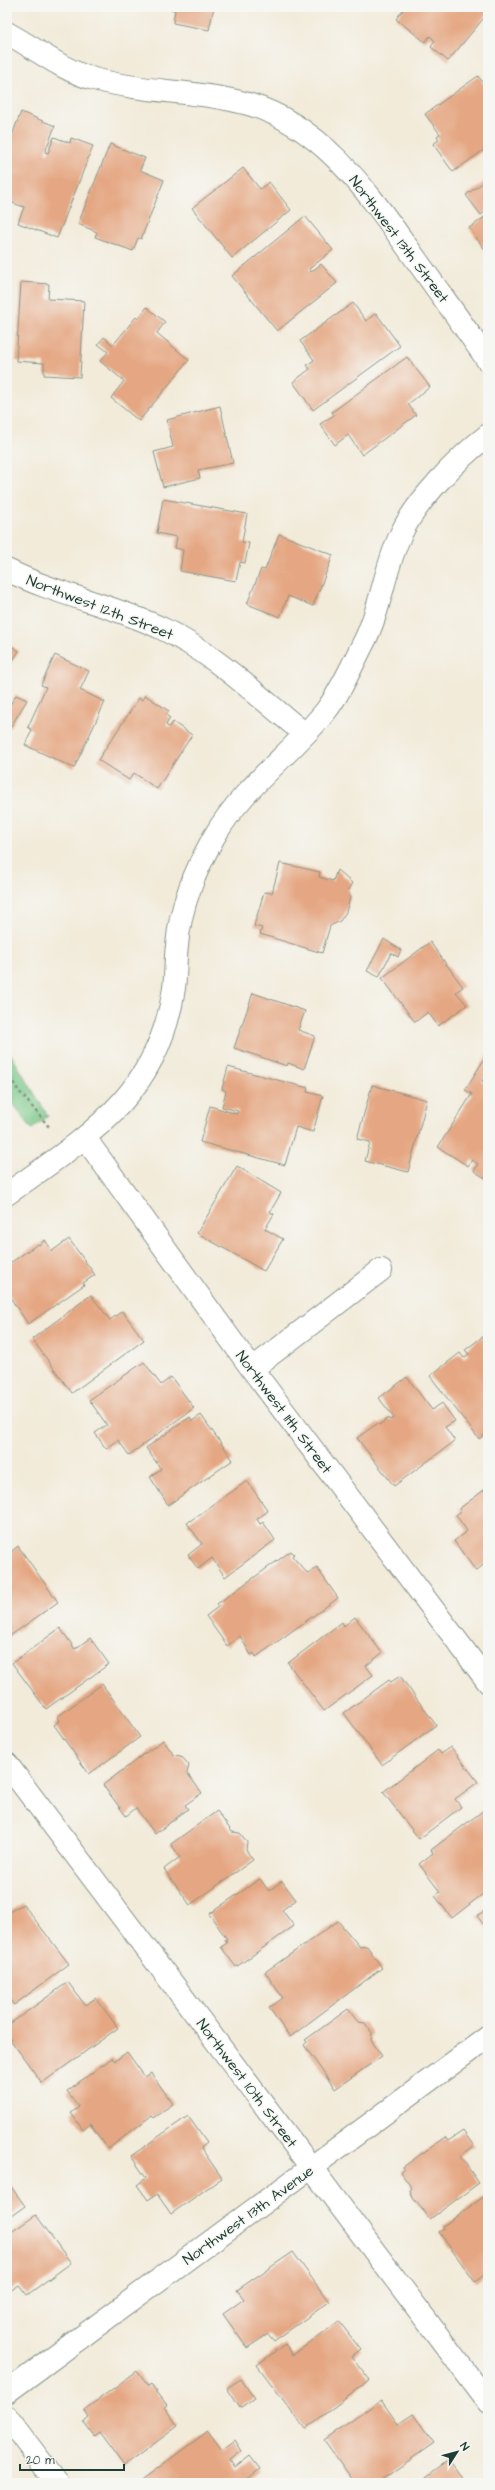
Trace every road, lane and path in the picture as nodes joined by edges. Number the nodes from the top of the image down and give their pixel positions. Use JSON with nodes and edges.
{"nodes":[{"id":1,"x":7,"y":33,"type":"edge"},
{"id":2,"x":488,"y":361,"type":"edge"},
{"id":3,"x":488,"y":435,"type":"edge"},
{"id":4,"x":7,"y":570,"type":"edge"},
{"id":5,"x":304,"y":733,"type":"junction"},
{"id":6,"x":7,"y":1072,"type":"edge"},
{"id":7,"x":77,"y":1144,"type":"junction"},
{"id":8,"x":7,"y":1194,"type":"edge"},
{"id":9,"x":381,"y":1270,"type":"dead end"},
{"id":10,"x":252,"y":1369,"type":"junction"},
{"id":11,"x":488,"y":1682,"type":"edge"},
{"id":12,"x":7,"y":1764,"type":"edge"},
{"id":13,"x":488,"y":2037,"type":"edge"},
{"id":14,"x":311,"y":2168,"type":"junction"},
{"id":15,"x":7,"y":2392,"type":"edge"},
{"id":16,"x":488,"y":2402,"type":"edge"},
{"id":17,"x":7,"y":2417,"type":"edge"},
{"id":18,"x":57,"y":2483,"type":"edge"}],
"edges":[{"from":1,"to":2,"type":"street","name":"Northwest 13th Street"},
{"from":3,"to":5,"type":"street"},
{"from":4,"to":5,"type":"street","name":"Northwest 12th Street"},
{"from":5,"to":7,"type":"street"},
{"from":6,"to":7,"type":"path"},
{"from":7,"to":8,"type":"street"},
{"from":7,"to":10,"type":"street","name":"Northwest 11th Street"},
{"from":9,"to":10,"type":"street"},
{"from":10,"to":11,"type":"street","name":"Northwest 11th Street"},
{"from":12,"to":14,"type":"street","name":"Northwest 10th Street"},
{"from":13,"to":14,"type":"street","name":"Northwest 13th Avenue"},
{"from":14,"to":15,"type":"street","name":"Northwest 13th Avenue"},
{"from":14,"to":16,"type":"street","name":"Northwest 10th Street"},
{"from":17,"to":18,"type":"street"}]}
